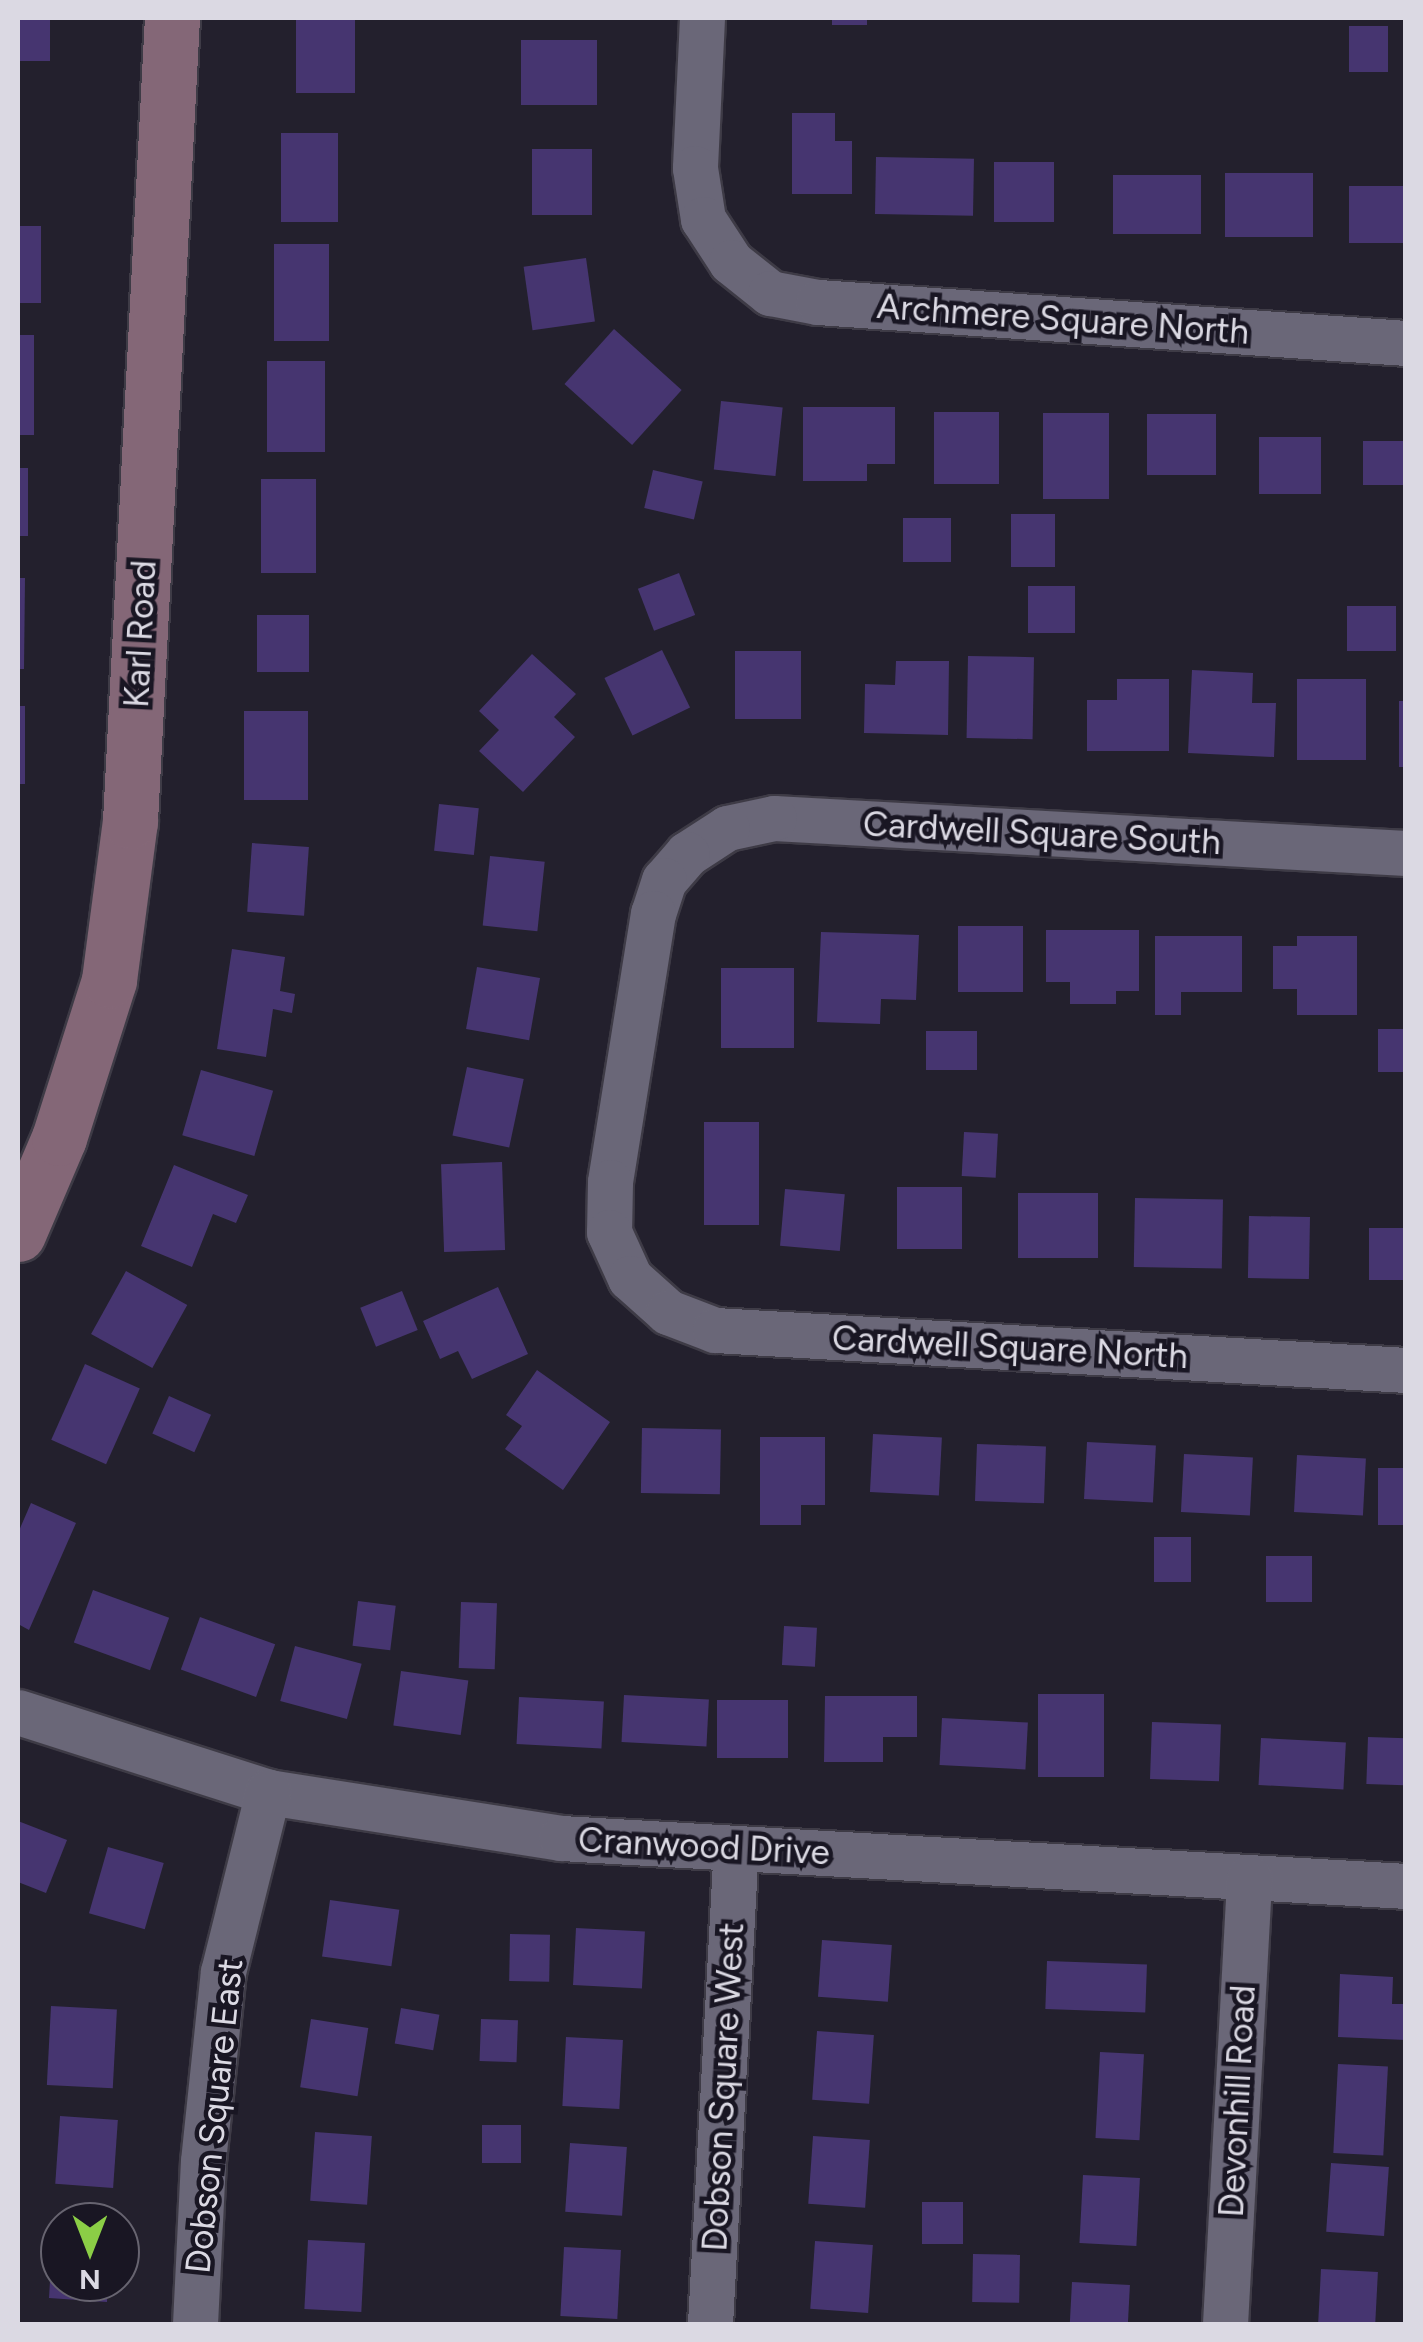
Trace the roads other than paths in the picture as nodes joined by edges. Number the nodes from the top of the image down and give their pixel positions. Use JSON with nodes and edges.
{"nodes":[{"id":1,"x":172,"y":18,"type":"edge"},
{"id":2,"x":702,"y":18,"type":"edge"},
{"id":3,"x":1406,"y":344,"type":"edge"},
{"id":4,"x":1406,"y":853,"type":"edge"},
{"id":5,"x":18,"y":1234,"type":"edge"},
{"id":6,"x":630,"y":1278,"type":"joint"},
{"id":7,"x":1406,"y":1370,"type":"edge"},
{"id":8,"x":18,"y":1712,"type":"edge"},
{"id":9,"x":268,"y":1792,"type":"junction"},
{"id":10,"x":736,"y":1849,"type":"junction"},
{"id":11,"x":1249,"y":1878,"type":"junction"},
{"id":12,"x":1406,"y":1886,"type":"edge"},
{"id":13,"x":195,"y":2324,"type":"edge"},
{"id":14,"x":710,"y":2324,"type":"edge"},
{"id":15,"x":1225,"y":2324,"type":"edge"}],
"edges":[{"from":1,"to":5,"type":"street","name":"Karl Road"},
{"from":2,"to":3,"type":"street","name":"Archmere Square North"},
{"from":4,"to":6,"type":"street","name":"Cardwell Square South"},
{"from":6,"to":7,"type":"street","name":"Cardwell Square North"},
{"from":8,"to":9,"type":"street","name":"Cranwood Drive"},
{"from":9,"to":10,"type":"street","name":"Cranwood Drive"},
{"from":9,"to":13,"type":"street","name":"Dobson Square East"},
{"from":10,"to":11,"type":"street","name":"Cranwood Drive"},
{"from":10,"to":14,"type":"street","name":"Dobson Square West"},
{"from":11,"to":12,"type":"street","name":"Cranwood Drive"},
{"from":11,"to":15,"type":"street","name":"Devonhill Road"}]}
